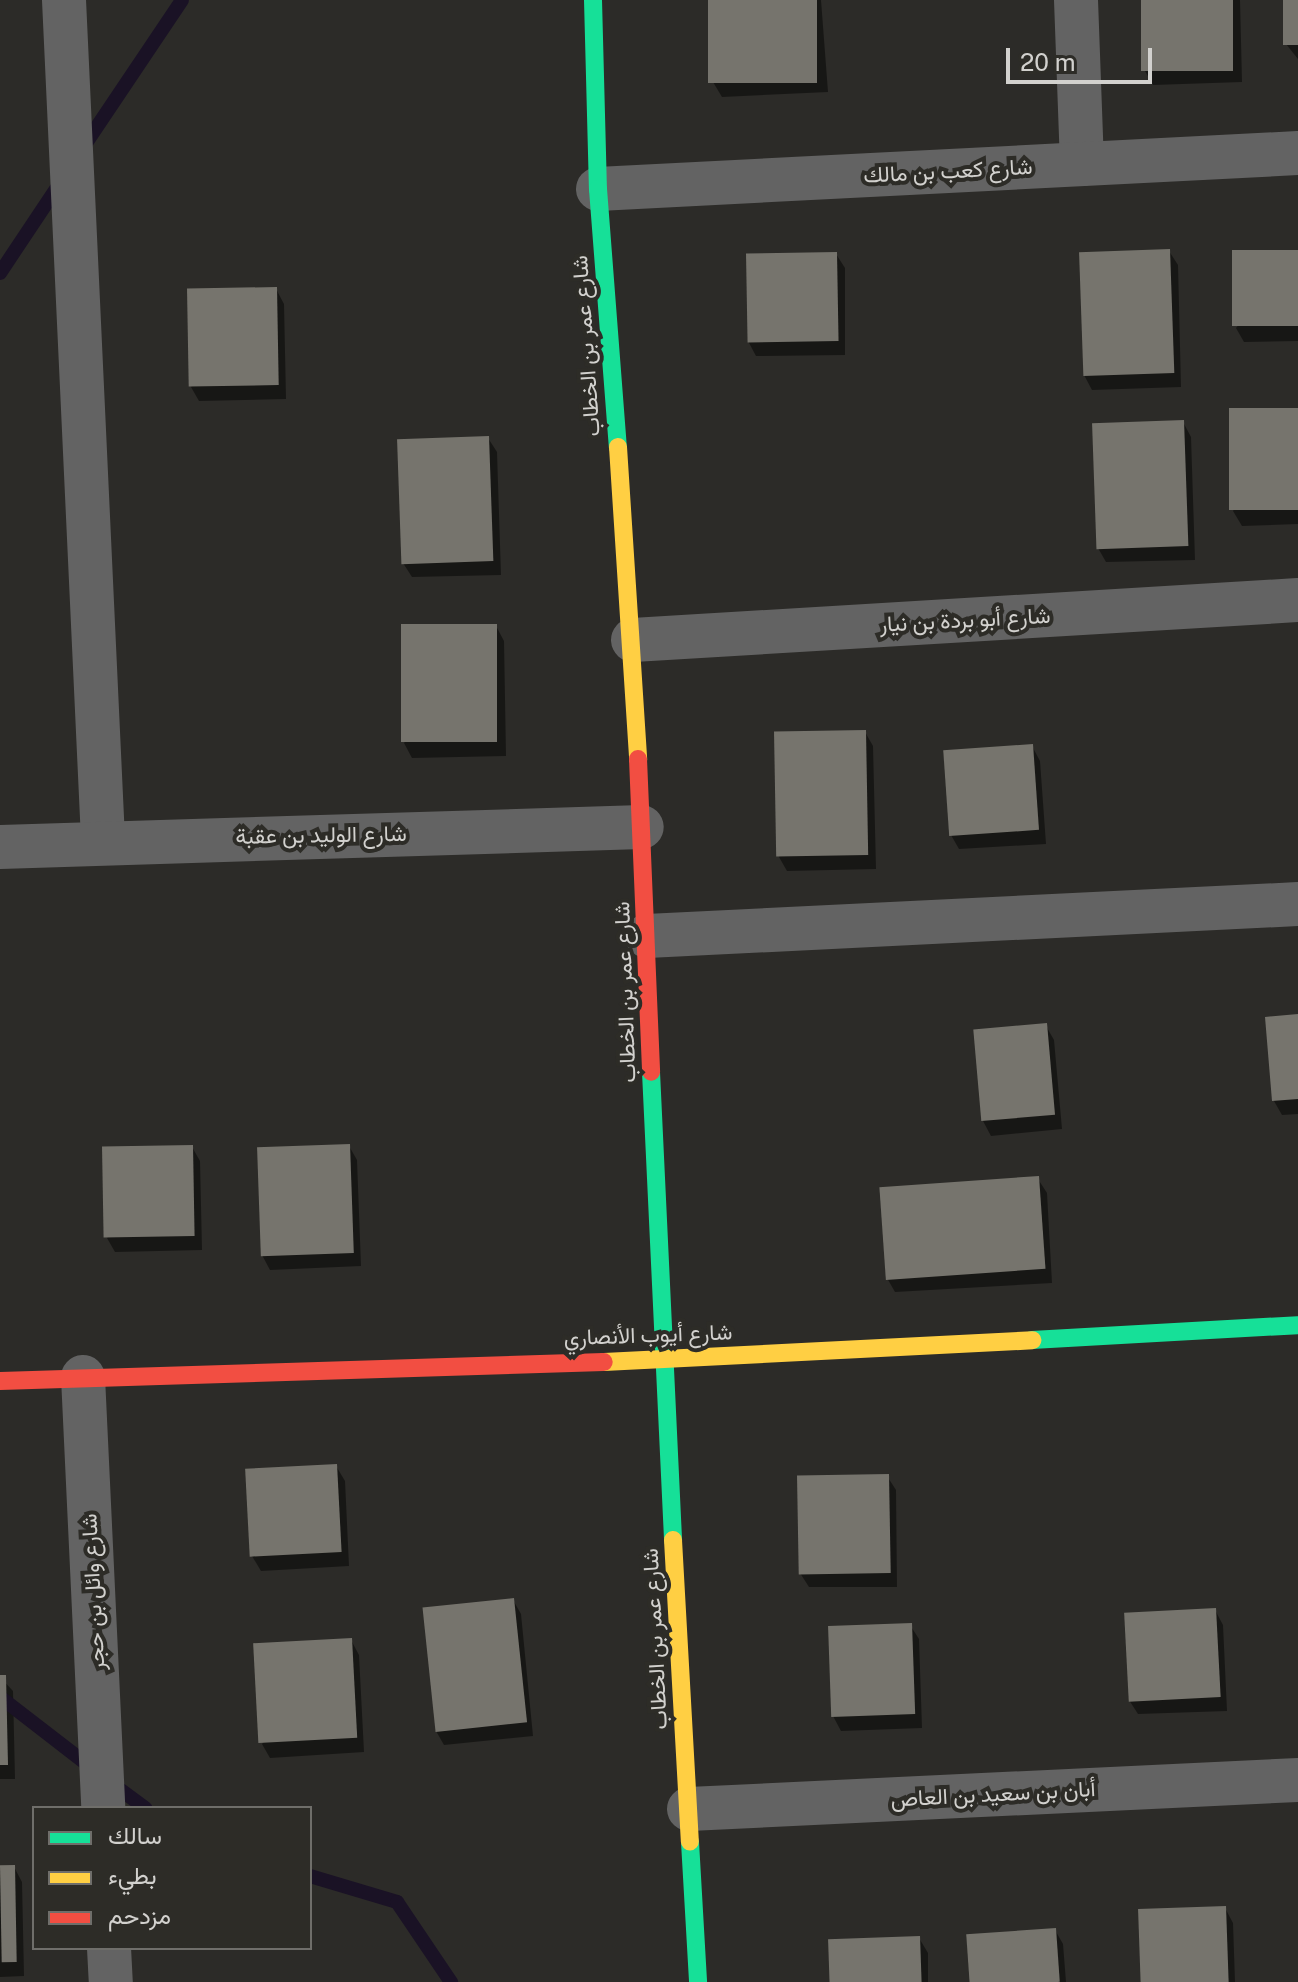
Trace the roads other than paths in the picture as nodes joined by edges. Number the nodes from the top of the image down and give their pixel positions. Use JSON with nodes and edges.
{"nodes":[{"id":1,"x":64,"y":0,"type":"edge"},
{"id":2,"x":593,"y":0,"type":"edge"},
{"id":3,"x":1076,"y":0,"type":"edge"},
{"id":4,"x":1298,"y":153,"type":"edge"},
{"id":5,"x":1082,"y":164,"type":"junction"},
{"id":6,"x":598,"y":189,"type":"junction"},
{"id":7,"x":1298,"y":600,"type":"edge"},
{"id":8,"x":633,"y":640,"type":"junction"},
{"id":9,"x":642,"y":827,"type":"junction"},
{"id":10,"x":103,"y":840,"type":"junction"},
{"id":11,"x":0,"y":847,"type":"edge"},
{"id":12,"x":1298,"y":904,"type":"edge"},
{"id":13,"x":647,"y":936,"type":"junction"},
{"id":14,"x":1298,"y":1325,"type":"edge"},
{"id":15,"x":663,"y":1360,"type":"junction"},
{"id":16,"x":83,"y":1377,"type":"junction"},
{"id":17,"x":0,"y":1381,"type":"edge"},
{"id":18,"x":1298,"y":1780,"type":"edge"},
{"id":19,"x":103,"y":1806,"type":"edge"},
{"id":20,"x":689,"y":1809,"type":"junction"},
{"id":21,"x":109,"y":1950,"type":"edge"},
{"id":22,"x":111,"y":1982,"type":"edge"},
{"id":23,"x":698,"y":1982,"type":"edge"}],
"edges":[{"from":1,"to":10,"type":"street"},
{"from":2,"to":6,"type":"street","name":"شارع عمر بن الخطاب"},
{"from":3,"to":5,"type":"street"},
{"from":4,"to":5,"type":"street","name":"شارع كعب بن مالك"},
{"from":5,"to":6,"type":"street","name":"شارع كعب بن مالك"},
{"from":6,"to":8,"type":"street","name":"شارع عمر بن الخطاب"},
{"from":7,"to":8,"type":"street","name":"شارع أبو بردة بن نيار"},
{"from":8,"to":9,"type":"street","name":"شارع عمر بن الخطاب"},
{"from":9,"to":10,"type":"street","name":"شارع الوليد بن عقبة"},
{"from":9,"to":13,"type":"street","name":"شارع عمر بن الخطاب"},
{"from":10,"to":11,"type":"street","name":"شارع الوليد بن عقبة"},
{"from":12,"to":13,"type":"street"},
{"from":13,"to":15,"type":"street","name":"شارع عمر بن الخطاب"},
{"from":14,"to":15,"type":"street","name":"شارع أيوب الأنصاري"},
{"from":15,"to":16,"type":"street","name":"شارع أيوب الأنصاري"},
{"from":15,"to":20,"type":"street","name":"شارع عمر بن الخطاب"},
{"from":16,"to":17,"type":"street","name":"شارع أيوب الأنصاري"},
{"from":16,"to":19,"type":"street","name":"شارع وائل بن حجر"},
{"from":18,"to":20,"type":"street","name":"أبان بن سعيد بن العاص"},
{"from":20,"to":23,"type":"street","name":"شارع عمر بن الخطاب"},
{"from":21,"to":22,"type":"street"}]}
